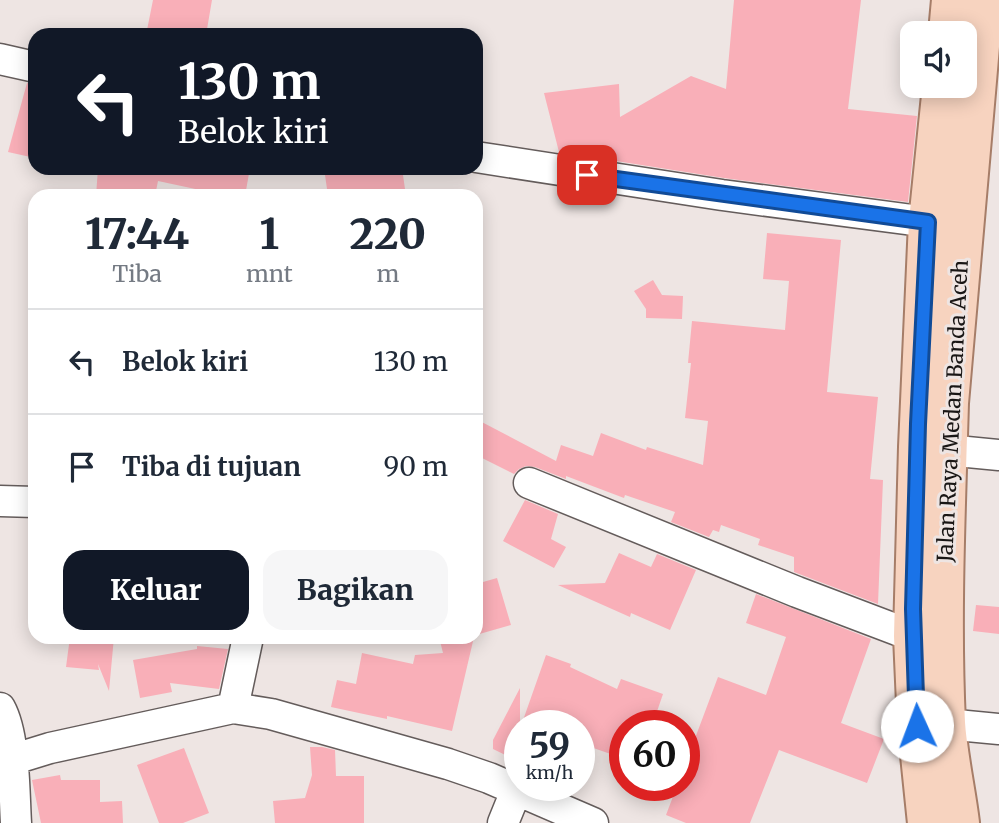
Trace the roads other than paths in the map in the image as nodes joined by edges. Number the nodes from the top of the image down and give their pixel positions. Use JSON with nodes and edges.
{"nodes":[{"id":1,"x":951,"y":0,"type":"edge"},
{"id":2,"x":984,"y":0,"type":"edge"},
{"id":3,"x":949,"y":21,"type":"edge"},
{"id":4,"x":0,"y":59,"type":"edge"},
{"id":5,"x":28,"y":65,"type":"edge"},
{"id":6,"x":941,"y":98,"type":"edge"},
{"id":7,"x":483,"y":158,"type":"edge"},
{"id":8,"x":928,"y":222,"type":"junction"},
{"id":9,"x":933,"y":449,"type":"junction"},
{"id":10,"x":999,"y":454,"type":"edge"},
{"id":11,"x":529,"y":483,"type":"dead end"},
{"id":12,"x":0,"y":501,"type":"edge"},
{"id":13,"x":28,"y":502,"type":"edge"},
{"id":14,"x":913,"y":636,"type":"junction"},
{"id":15,"x":247,"y":644,"type":"edge"},
{"id":16,"x":0,"y":708,"type":"edge"},
{"id":17,"x":233,"y":708,"type":"junction"},
{"id":18,"x":946,"y":724,"type":"junction"},
{"id":19,"x":999,"y":729,"type":"edge"},
{"id":20,"x":12,"y":760,"type":"junction"},
{"id":21,"x":504,"y":785,"type":"edge"},
{"id":22,"x":512,"y":801,"type":"edge"},
{"id":23,"x":540,"y":801,"type":"edge"},
{"id":24,"x":16,"y":823,"type":"edge"},
{"id":25,"x":503,"y":823,"type":"edge"},
{"id":26,"x":593,"y":823,"type":"edge"},
{"id":27,"x":927,"y":823,"type":"edge"},
{"id":28,"x":960,"y":823,"type":"edge"}],
"edges":[{"from":1,"to":3,"type":"main road"},
{"from":2,"to":9,"type":"main road","name":"Jalan Raya Medan Banda Aceh"},
{"from":4,"to":5,"type":"street"},
{"from":6,"to":8,"type":"main road"},
{"from":7,"to":8,"type":"street"},
{"from":8,"to":9,"type":"main road"},
{"from":9,"to":10,"type":"street"},
{"from":9,"to":14,"type":"main road"},
{"from":9,"to":18,"type":"main road","name":"Jalan Raya Medan Banda Aceh"},
{"from":11,"to":14,"type":"street"},
{"from":12,"to":13,"type":"street"},
{"from":14,"to":27,"type":"main road"},
{"from":15,"to":17,"type":"street"},
{"from":16,"to":20,"type":"street"},
{"from":17,"to":20,"type":"street"},
{"from":17,"to":21,"type":"street"},
{"from":18,"to":19,"type":"street"},
{"from":18,"to":28,"type":"main road","name":"Jalan Raya Medan Banda Aceh"},
{"from":20,"to":24,"type":"street"},
{"from":22,"to":25,"type":"street"},
{"from":23,"to":26,"type":"street"}]}
